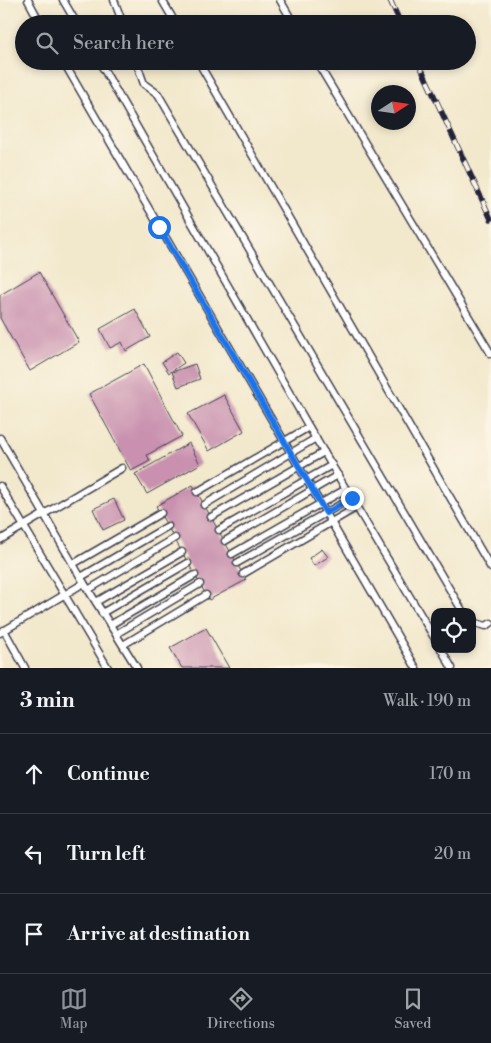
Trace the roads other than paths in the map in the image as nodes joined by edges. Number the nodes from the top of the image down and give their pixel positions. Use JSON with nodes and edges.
{"nodes":[{"id":1,"x":28,"y":0,"type":"edge"},
{"id":2,"x":63,"y":0,"type":"edge"},
{"id":3,"x":114,"y":0,"type":"edge"},
{"id":4,"x":162,"y":0,"type":"edge"},
{"id":5,"x":280,"y":0,"type":"edge"},
{"id":6,"x":36,"y":15,"type":"edge"},
{"id":7,"x":72,"y":15,"type":"edge"},
{"id":8,"x":120,"y":15,"type":"edge"},
{"id":9,"x":171,"y":15,"type":"edge"},
{"id":10,"x":289,"y":15,"type":"edge"},
{"id":11,"x":68,"y":70,"type":"edge"},
{"id":12,"x":104,"y":70,"type":"edge"},
{"id":13,"x":139,"y":70,"type":"edge"},
{"id":14,"x":203,"y":70,"type":"edge"},
{"id":15,"x":321,"y":70,"type":"edge"},
{"id":16,"x":491,"y":354,"type":"edge"},
{"id":17,"x":310,"y":427,"type":"junction"},
{"id":18,"x":0,"y":438,"type":"edge"},
{"id":19,"x":316,"y":438,"type":"junction"},
{"id":20,"x":284,"y":442,"type":"junction"},
{"id":21,"x":324,"y":452,"type":"junction"},
{"id":22,"x":291,"y":454,"type":"junction"},
{"id":23,"x":332,"y":465,"type":"junction"},
{"id":24,"x":299,"y":467,"type":"junction"},
{"id":25,"x":122,"y":468,"type":"dead end"},
{"id":26,"x":338,"y":476,"type":"junction"},
{"id":27,"x":306,"y":480,"type":"junction"},
{"id":28,"x":0,"y":486,"type":"edge"},
{"id":29,"x":346,"y":489,"type":"junction"},
{"id":30,"x":312,"y":490,"type":"junction"},
{"id":31,"x":197,"y":492,"type":"dead end"},
{"id":32,"x":352,"y":498,"type":"junction"},
{"id":33,"x":320,"y":504,"type":"junction"},
{"id":34,"x":204,"y":505,"type":"dead end"},
{"id":35,"x":357,"y":507,"type":"junction"},
{"id":36,"x":161,"y":513,"type":"dead end"},
{"id":37,"x":326,"y":513,"type":"junction"},
{"id":38,"x":44,"y":514,"type":"junction"},
{"id":39,"x":211,"y":517,"type":"dead end"},
{"id":40,"x":332,"y":522,"type":"junction"},
{"id":41,"x":23,"y":526,"type":"junction"},
{"id":42,"x":168,"y":526,"type":"dead end"},
{"id":43,"x":218,"y":530,"type":"dead end"},
{"id":44,"x":175,"y":538,"type":"dead end"},
{"id":45,"x":0,"y":540,"type":"edge"},
{"id":46,"x":224,"y":541,"type":"dead end"},
{"id":47,"x":182,"y":552,"type":"dead end"},
{"id":48,"x":232,"y":554,"type":"dead end"},
{"id":49,"x":188,"y":563,"type":"dead end"},
{"id":50,"x":73,"y":564,"type":"junction"},
{"id":51,"x":237,"y":564,"type":"dead end"},
{"id":52,"x":491,"y":568,"type":"edge"},
{"id":53,"x":243,"y":574,"type":"dead end"},
{"id":54,"x":195,"y":575,"type":"dead end"},
{"id":55,"x":85,"y":584,"type":"junction"},
{"id":56,"x":200,"y":584,"type":"dead end"},
{"id":57,"x":206,"y":595,"type":"dead end"},
{"id":58,"x":64,"y":596,"type":"junction"},
{"id":59,"x":96,"y":602,"type":"junction"},
{"id":60,"x":461,"y":608,"type":"edge"},
{"id":61,"x":102,"y":613,"type":"junction"},
{"id":62,"x":476,"y":623,"type":"edge"},
{"id":63,"x":491,"y":623,"type":"edge"},
{"id":64,"x":110,"y":625,"type":"junction"},
{"id":65,"x":2,"y":632,"type":"edge"},
{"id":66,"x":431,"y":632,"type":"edge"},
{"id":67,"x":116,"y":634,"type":"junction"},
{"id":68,"x":122,"y":645,"type":"junction"},
{"id":69,"x":443,"y":653,"type":"edge"},
{"id":70,"x":25,"y":668,"type":"edge"},
{"id":71,"x":108,"y":668,"type":"edge"},
{"id":72,"x":137,"y":668,"type":"edge"},
{"id":73,"x":416,"y":668,"type":"edge"},
{"id":74,"x":452,"y":668,"type":"edge"}],
"edges":[{"from":1,"to":6,"type":"lane"},
{"from":2,"to":7,"type":"lane"},
{"from":3,"to":8,"type":"lane"},
{"from":4,"to":9,"type":"lane"},
{"from":5,"to":10,"type":"lane"},
{"from":11,"to":20,"type":"lane"},
{"from":12,"to":17,"type":"lane"},
{"from":13,"to":60,"type":"lane"},
{"from":14,"to":52,"type":"lane"},
{"from":15,"to":16,"type":"lane"},
{"from":17,"to":19,"type":"lane"},
{"from":17,"to":20,"type":"lane"},
{"from":18,"to":38,"type":"lane"},
{"from":19,"to":21,"type":"lane"},
{"from":19,"to":22,"type":"lane"},
{"from":20,"to":22,"type":"lane"},
{"from":20,"to":31,"type":"lane"},
{"from":21,"to":23,"type":"lane"},
{"from":21,"to":24,"type":"lane"},
{"from":22,"to":24,"type":"lane"},
{"from":22,"to":34,"type":"lane"},
{"from":23,"to":26,"type":"lane"},
{"from":23,"to":27,"type":"lane"},
{"from":24,"to":27,"type":"lane"},
{"from":24,"to":39,"type":"lane"},
{"from":25,"to":38,"type":"lane"},
{"from":26,"to":29,"type":"lane"},
{"from":26,"to":30,"type":"lane"},
{"from":27,"to":30,"type":"lane"},
{"from":27,"to":43,"type":"lane"},
{"from":28,"to":41,"type":"lane"},
{"from":29,"to":32,"type":"lane"},
{"from":29,"to":33,"type":"lane"},
{"from":30,"to":33,"type":"lane"},
{"from":30,"to":46,"type":"lane"},
{"from":32,"to":35,"type":"lane"},
{"from":32,"to":37,"type":"lane"},
{"from":33,"to":37,"type":"lane"},
{"from":33,"to":48,"type":"lane"},
{"from":35,"to":40,"type":"lane"},
{"from":35,"to":66,"type":"lane"},
{"from":36,"to":50,"type":"lane"},
{"from":37,"to":40,"type":"lane"},
{"from":37,"to":51,"type":"lane"},
{"from":38,"to":41,"type":"lane"},
{"from":38,"to":50,"type":"lane"},
{"from":40,"to":53,"type":"lane"},
{"from":40,"to":73,"type":"lane"},
{"from":41,"to":45,"type":"lane"},
{"from":41,"to":58,"type":"lane"},
{"from":42,"to":55,"type":"lane"},
{"from":44,"to":55,"type":"lane"},
{"from":47,"to":59,"type":"lane"},
{"from":49,"to":61,"type":"lane"},
{"from":50,"to":55,"type":"lane"},
{"from":54,"to":64,"type":"lane"},
{"from":55,"to":58,"type":"lane"},
{"from":55,"to":59,"type":"lane"},
{"from":56,"to":67,"type":"lane"},
{"from":57,"to":68,"type":"lane"},
{"from":58,"to":65,"type":"lane"},
{"from":58,"to":71,"type":"lane"},
{"from":59,"to":61,"type":"lane"},
{"from":61,"to":64,"type":"lane"},
{"from":62,"to":63,"type":"lane"},
{"from":64,"to":67,"type":"lane"},
{"from":65,"to":70,"type":"lane"},
{"from":67,"to":68,"type":"lane"},
{"from":68,"to":72,"type":"lane"},
{"from":69,"to":74,"type":"lane"}]}
